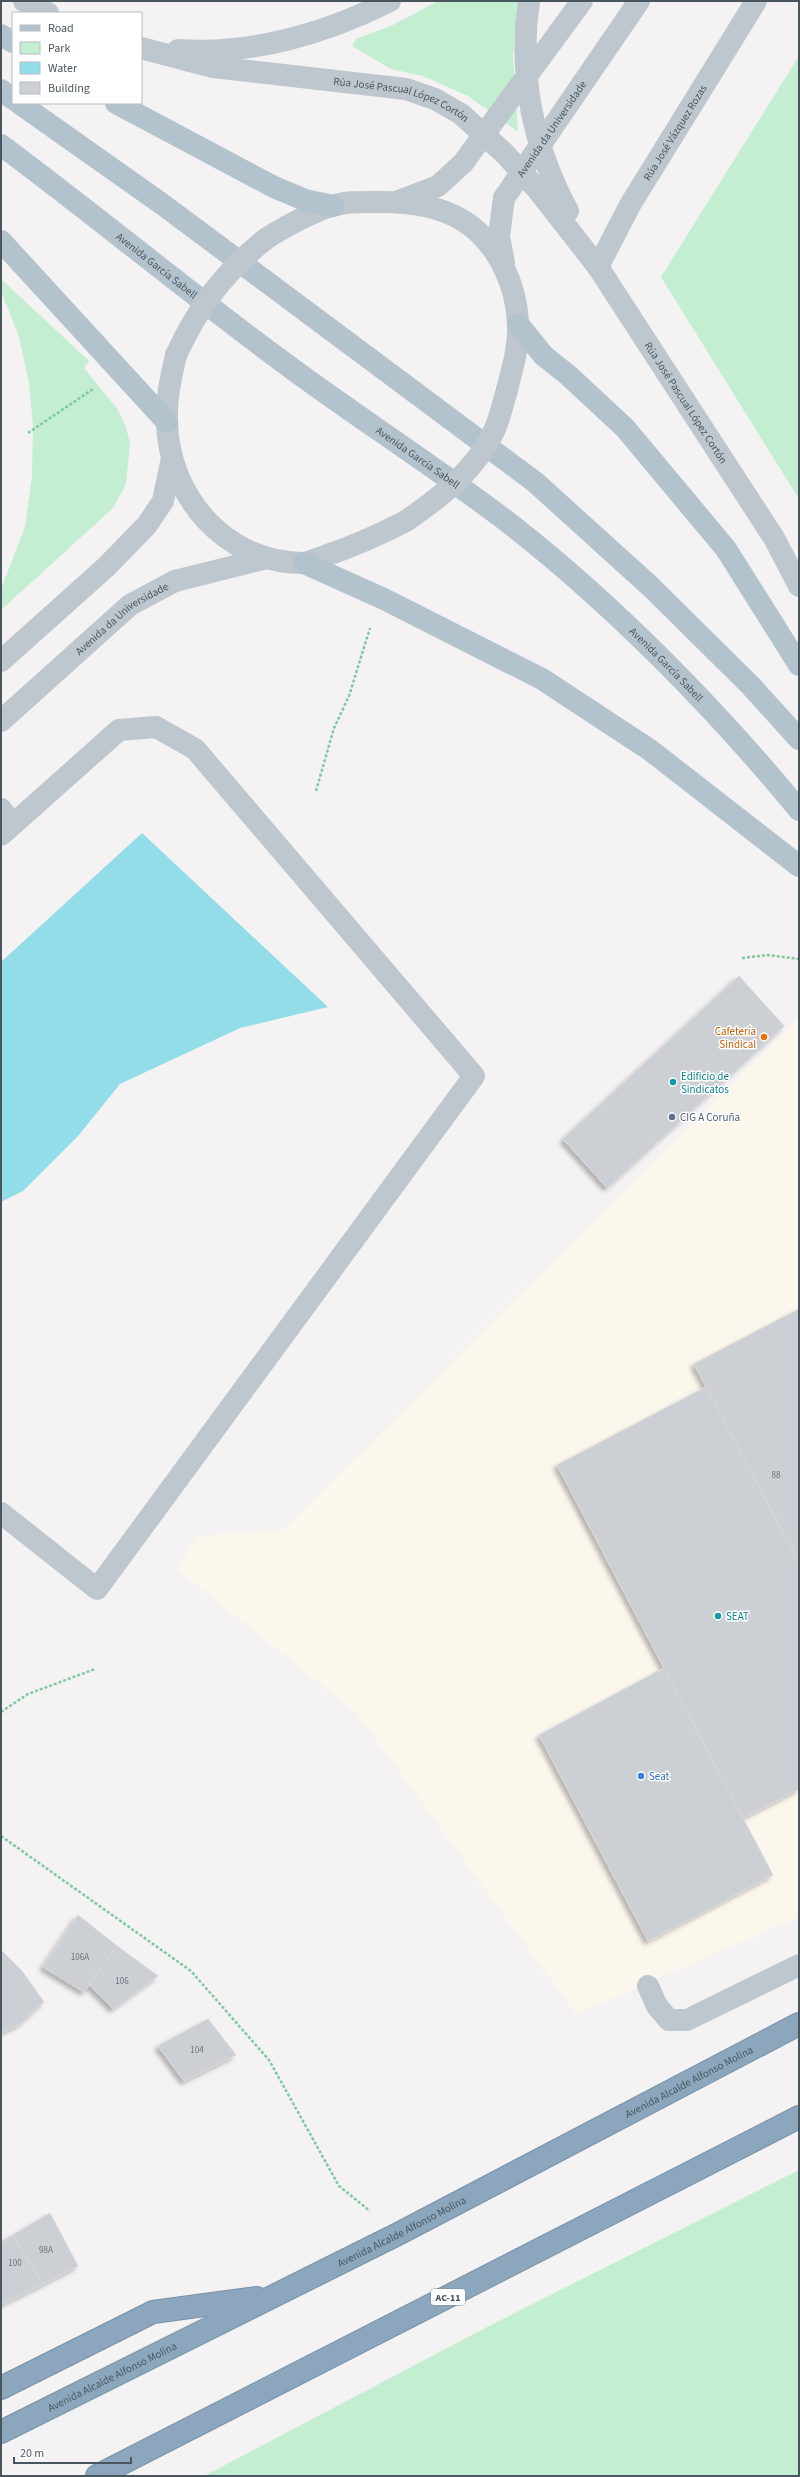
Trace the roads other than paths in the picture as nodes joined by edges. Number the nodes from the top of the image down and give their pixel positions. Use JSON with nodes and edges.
{"nodes":[{"id":1,"x":24,"y":1,"type":"edge"},
{"id":2,"x":390,"y":1,"type":"edge"},
{"id":3,"x":529,"y":1,"type":"edge"},
{"id":4,"x":582,"y":1,"type":"edge"},
{"id":5,"x":639,"y":1,"type":"edge"},
{"id":6,"x":756,"y":1,"type":"edge"},
{"id":7,"x":46,"y":12,"type":"edge"},
{"id":8,"x":1,"y":35,"type":"edge"},
{"id":9,"x":12,"y":41,"type":"edge"},
{"id":10,"x":142,"y":48,"type":"edge"},
{"id":11,"x":142,"y":48,"type":"edge"},
{"id":12,"x":1,"y":90,"type":"edge"},
{"id":13,"x":12,"y":98,"type":"edge"},
{"id":14,"x":20,"y":104,"type":"edge"},
{"id":15,"x":118,"y":104,"type":"edge"},
{"id":16,"x":1,"y":145,"type":"edge"},
{"id":17,"x":396,"y":202,"type":"junction"},
{"id":18,"x":333,"y":206,"type":"junction"},
{"id":19,"x":1,"y":241,"type":"edge"},
{"id":20,"x":598,"y":267,"type":"junction"},
{"id":21,"x":506,"y":268,"type":"junction"},
{"id":22,"x":518,"y":324,"type":"junction"},
{"id":23,"x":167,"y":422,"type":"junction"},
{"id":24,"x":172,"y":458,"type":"junction"},
{"id":25,"x":774,"y":538,"type":"junction"},
{"id":26,"x":267,"y":558,"type":"junction"},
{"id":27,"x":304,"y":563,"type":"junction"},
{"id":28,"x":799,"y":570,"type":"edge"},
{"id":29,"x":799,"y":586,"type":"edge"},
{"id":30,"x":1,"y":661,"type":"edge"},
{"id":31,"x":799,"y":665,"type":"edge"},
{"id":32,"x":1,"y":721,"type":"edge"},
{"id":33,"x":799,"y":739,"type":"edge"},
{"id":34,"x":799,"y":810,"type":"edge"},
{"id":35,"x":5,"y":823,"type":"edge"},
{"id":36,"x":799,"y":866,"type":"edge"},
{"id":37,"x":1,"y":1513,"type":"edge"},
{"id":38,"x":799,"y":1965,"type":"edge"},
{"id":39,"x":648,"y":1986,"type":"dead end"},
{"id":40,"x":799,"y":2024,"type":"edge"},
{"id":41,"x":799,"y":2118,"type":"edge"},
{"id":42,"x":274,"y":2296,"type":"junction"},
{"id":43,"x":1,"y":2388,"type":"edge"},
{"id":44,"x":1,"y":2432,"type":"edge"},
{"id":45,"x":97,"y":2476,"type":"edge"}],
"edges":[{"from":1,"to":7,"type":"street"},
{"from":2,"to":10,"type":"street","name":"Rúa José Pascual López Cortón"},
{"from":3,"to":20,"type":"street","name":"Rúa José Pascual López Cortón"},
{"from":4,"to":17,"type":"street","bridge":true},
{"from":5,"to":21,"type":"street","name":"Avenida da Universidade","bridge":true},
{"from":6,"to":20,"type":"street","name":"Rúa José Vázquez Rozas"},
{"from":8,"to":9,"type":"main road"},
{"from":11,"to":20,"type":"street","name":"Rúa José Pascual López Cortón"},
{"from":12,"to":13,"type":"main road"},
{"from":14,"to":33,"type":"main road"},
{"from":15,"to":18,"type":"main road"},
{"from":16,"to":34,"type":"main road","name":"Avenida García Sabell"},
{"from":17,"to":18,"type":"street"},
{"from":17,"to":21,"type":"street"},
{"from":18,"to":23,"type":"street","bridge":true},
{"from":19,"to":23,"type":"main road"},
{"from":20,"to":25,"type":"street","name":"Rúa José Pascual López Cortón"},
{"from":21,"to":22,"type":"street"},
{"from":22,"to":27,"type":"street","bridge":true},
{"from":22,"to":31,"type":"main road"},
{"from":23,"to":24,"type":"street"},
{"from":24,"to":26,"type":"street"},
{"from":24,"to":30,"type":"street"},
{"from":25,"to":28,"type":"street","name":"Rúa José Pascual López Cortón"},
{"from":25,"to":29,"type":"street","name":"Rúa José Pascual López Cortón"},
{"from":26,"to":27,"type":"street"},
{"from":26,"to":32,"type":"street","name":"Avenida da Universidade"},
{"from":27,"to":36,"type":"main road"},
{"from":35,"to":37,"type":"street"},
{"from":38,"to":39,"type":"street"},
{"from":40,"to":42,"type":"highway","name":"Avenida Alcalde Alfonso Molina"},
{"from":41,"to":45,"type":"highway","number":"AC-11"},
{"from":42,"to":43,"type":"highway"},
{"from":42,"to":44,"type":"highway","name":"Avenida Alcalde Alfonso Molina"}]}
